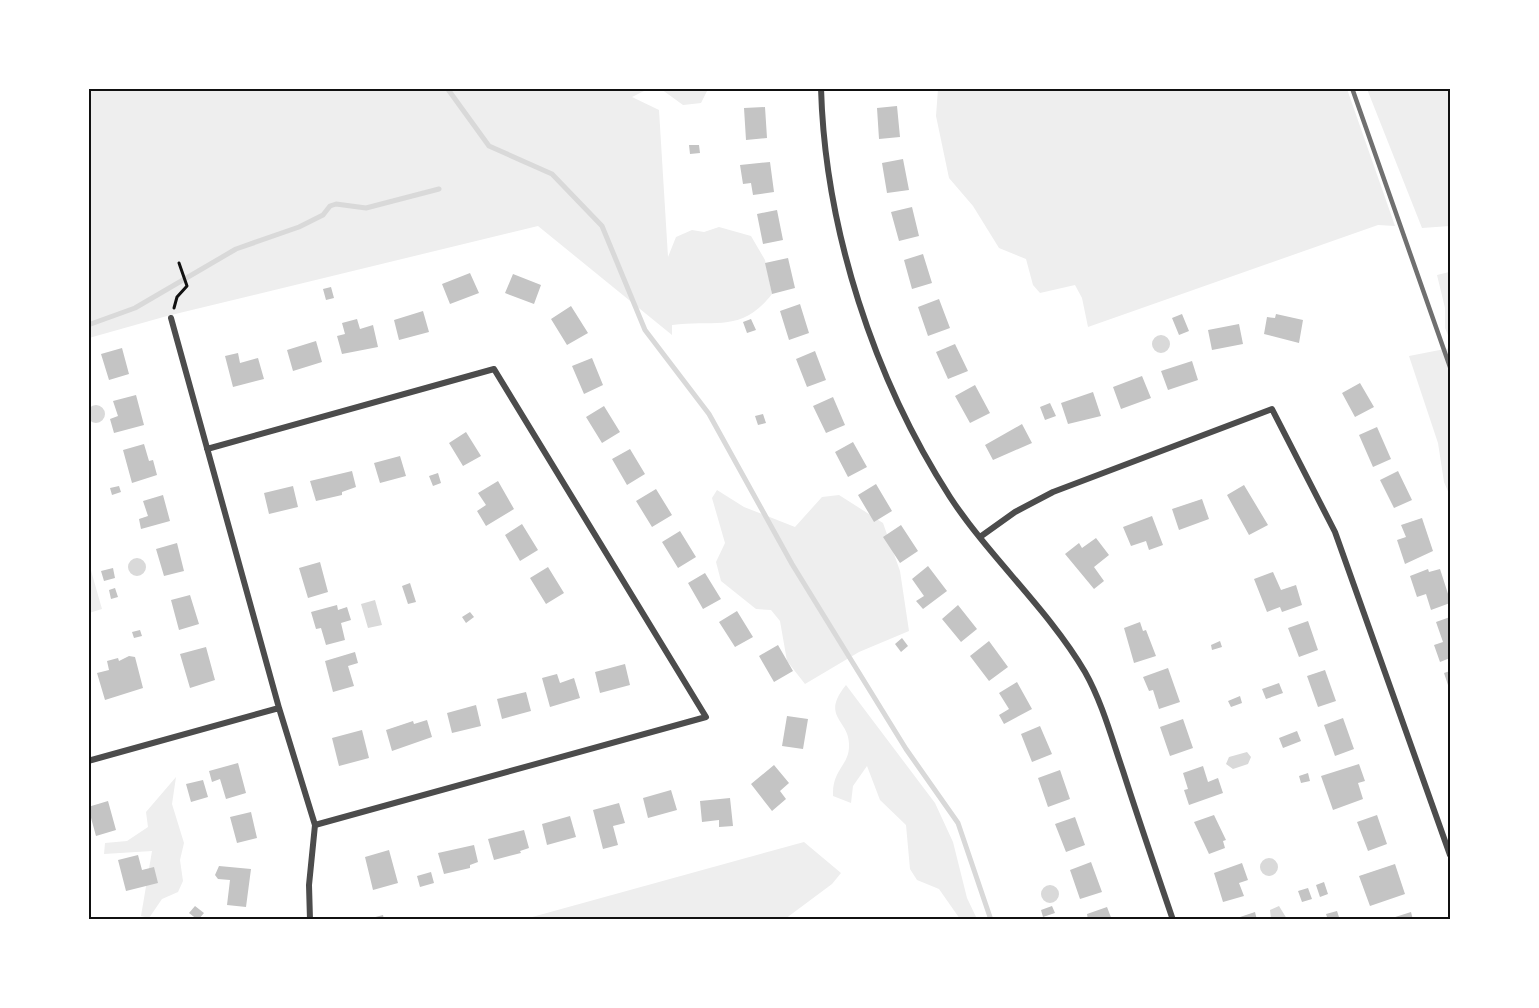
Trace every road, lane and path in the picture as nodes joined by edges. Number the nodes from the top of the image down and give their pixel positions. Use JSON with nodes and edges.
{"nodes":[{"id":1,"x":821,"y":88,"type":"edge"},
{"id":2,"x":178,"y":263,"type":"dead end"},
{"id":3,"x":171,"y":318,"type":"joint"},
{"id":4,"x":207,"y":449,"type":"junction"},
{"id":5,"x":980,"y":537,"type":"junction"},
{"id":6,"x":279,"y":708,"type":"junction"},
{"id":7,"x":88,"y":761,"type":"edge"},
{"id":8,"x":315,"y":825,"type":"junction"},
{"id":9,"x":1450,"y":855,"type":"edge"},
{"id":10,"x":310,"y":920,"type":"edge"},
{"id":11,"x":1173,"y":920,"type":"edge"}],
"edges":[{"from":1,"to":5,"type":"street"},
{"from":2,"to":3,"type":"path"},
{"from":3,"to":4,"type":"street"},
{"from":4,"to":6,"type":"street"},
{"from":4,"to":8,"type":"street"},
{"from":5,"to":9,"type":"street"},
{"from":5,"to":11,"type":"street"},
{"from":6,"to":7,"type":"street"},
{"from":6,"to":8,"type":"street"},
{"from":8,"to":10,"type":"street"}]}
